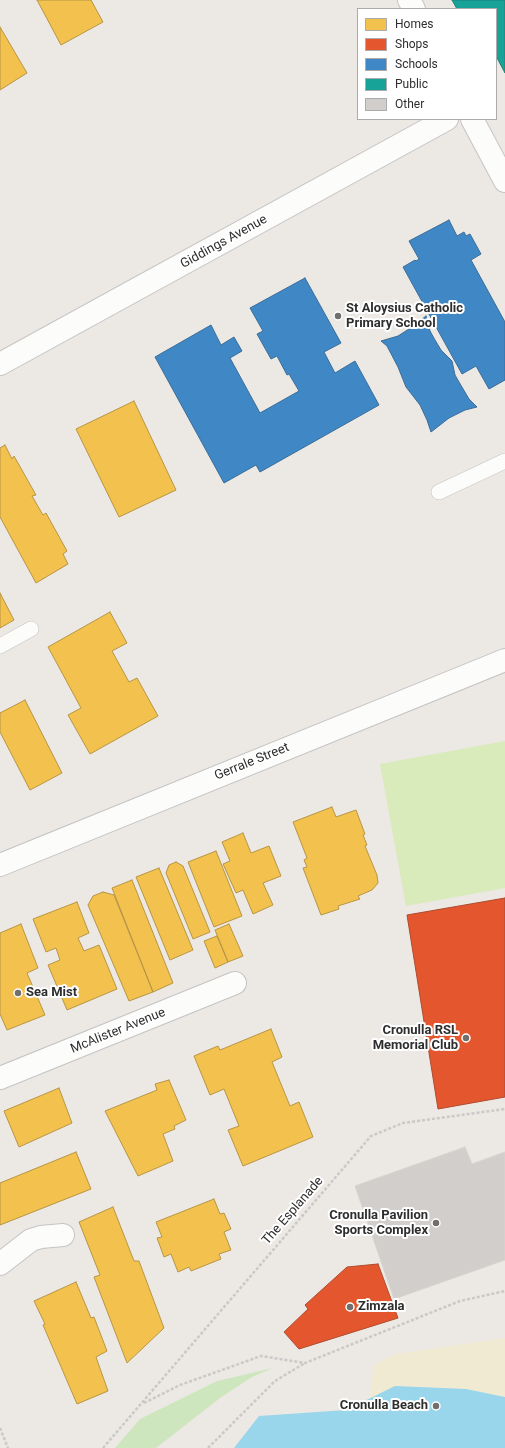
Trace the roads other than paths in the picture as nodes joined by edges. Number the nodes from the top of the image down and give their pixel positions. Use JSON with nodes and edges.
{"nodes":[{"id":1,"x":445,"y":120,"type":"edge"},
{"id":2,"x":473,"y":120,"type":"edge"},
{"id":3,"x":505,"y":181,"type":"edge"},
{"id":4,"x":0,"y":364,"type":"edge"},
{"id":5,"x":505,"y":461,"type":"edge"},
{"id":6,"x":439,"y":492,"type":"dead end"},
{"id":7,"x":31,"y":629,"type":"dead end"},
{"id":8,"x":0,"y":646,"type":"edge"},
{"id":9,"x":505,"y":660,"type":"edge"},
{"id":10,"x":0,"y":864,"type":"edge"},
{"id":11,"x":235,"y":983,"type":"dead end"},
{"id":12,"x":0,"y":1078,"type":"edge"},
{"id":13,"x":63,"y":1235,"type":"dead end"},
{"id":14,"x":0,"y":1264,"type":"edge"}],
"edges":[{"from":1,"to":4,"type":"street","name":"Giddings Avenue"},
{"from":2,"to":3,"type":"street"},
{"from":5,"to":6,"type":"lane"},
{"from":7,"to":8,"type":"lane"},
{"from":9,"to":10,"type":"street","name":"Gerrale Street"},
{"from":11,"to":12,"type":"street","name":"McAlister Avenue"},
{"from":13,"to":14,"type":"street"}]}
